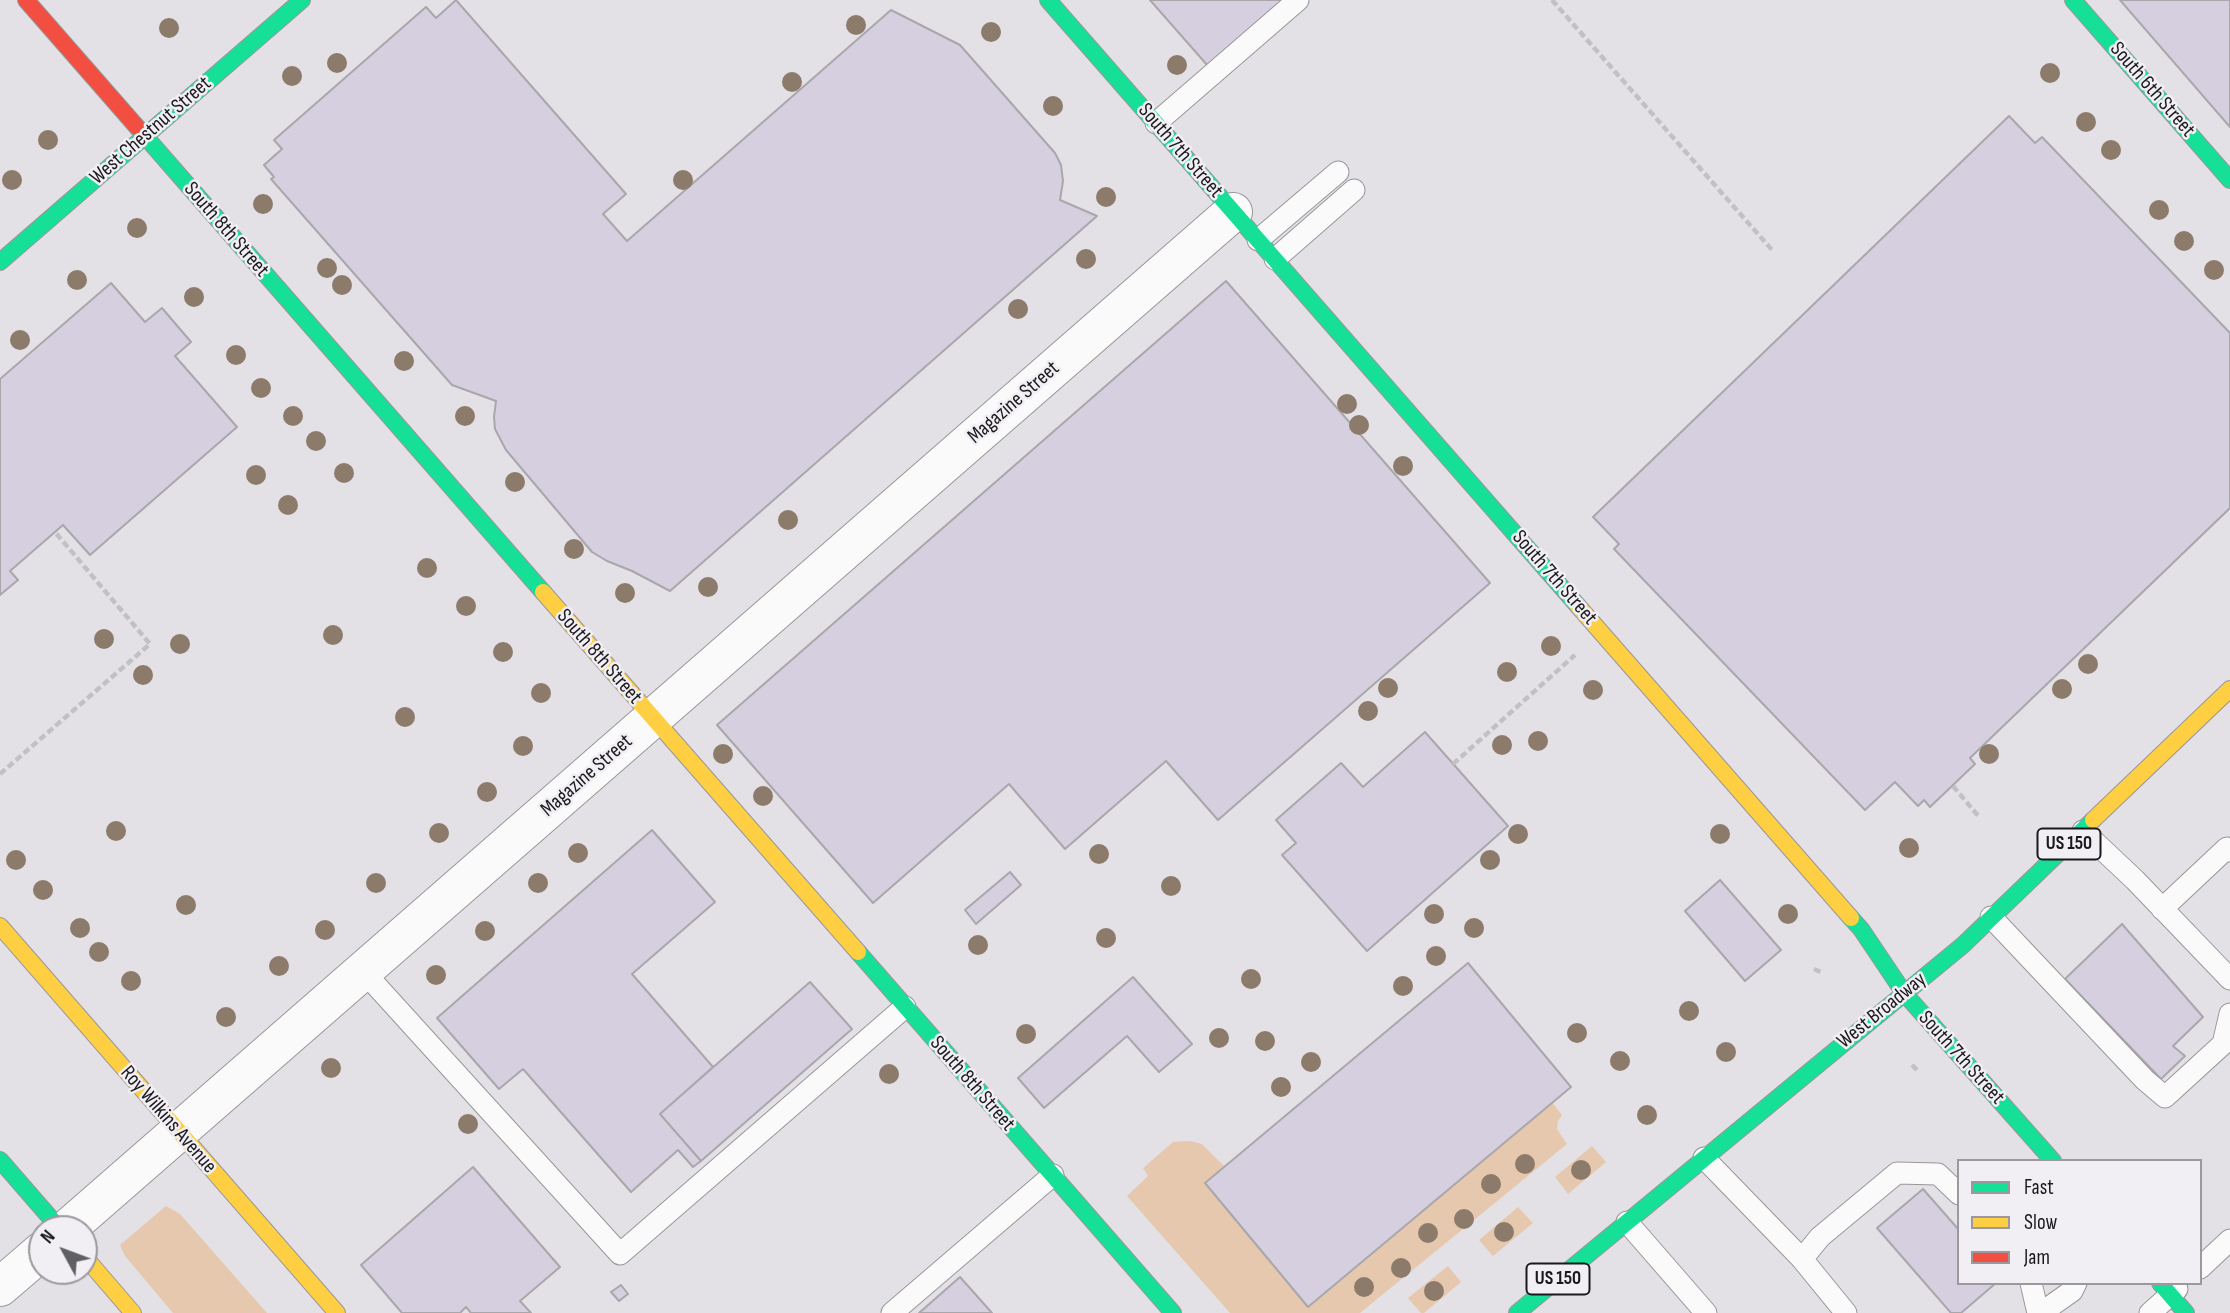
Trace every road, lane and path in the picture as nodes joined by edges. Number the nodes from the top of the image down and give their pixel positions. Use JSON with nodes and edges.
{"nodes":[{"id":1,"x":26,"y":0,"type":"edge"},
{"id":2,"x":302,"y":0,"type":"edge"},
{"id":3,"x":1048,"y":0,"type":"edge"},
{"id":4,"x":1298,"y":0,"type":"edge"},
{"id":5,"x":1552,"y":0,"type":"edge"},
{"id":6,"x":2073,"y":0,"type":"edge"},
{"id":7,"x":1156,"y":123,"type":"junction"},
{"id":8,"x":145,"y":136,"type":"junction"},
{"id":9,"x":1338,"y":172,"type":"dead end"},
{"id":10,"x":2230,"y":180,"type":"edge"},
{"id":11,"x":1354,"y":190,"type":"dead end"},
{"id":12,"x":1233,"y":212,"type":"junction"},
{"id":13,"x":1258,"y":240,"type":"junction"},
{"id":14,"x":1772,"y":250,"type":"dead end"},
{"id":15,"x":1275,"y":259,"type":"junction"},
{"id":16,"x":0,"y":262,"type":"edge"},
{"id":17,"x":55,"y":532,"type":"dead end"},
{"id":18,"x":1601,"y":632,"type":"junction"},
{"id":19,"x":2230,"y":689,"type":"edge"},
{"id":20,"x":653,"y":719,"type":"junction"},
{"id":21,"x":1453,"y":764,"type":"dead end"},
{"id":22,"x":0,"y":774,"type":"edge"},
{"id":23,"x":1953,"y":786,"type":"dead end"},
{"id":24,"x":1980,"y":818,"type":"dead end"},
{"id":25,"x":2083,"y":831,"type":"junction"},
{"id":26,"x":2230,"y":851,"type":"edge"},
{"id":27,"x":2162,"y":908,"type":"junction"},
{"id":28,"x":1991,"y":917,"type":"junction"},
{"id":29,"x":0,"y":926,"type":"edge"},
{"id":30,"x":1814,"y":969,"type":"dead end"},
{"id":31,"x":363,"y":971,"type":"junction"},
{"id":32,"x":1823,"y":973,"type":"dead end"},
{"id":33,"x":2230,"y":979,"type":"edge"},
{"id":34,"x":1904,"y":993,"type":"junction"},
{"id":35,"x":905,"y":1007,"type":"junction"},
{"id":36,"x":2230,"y":1014,"type":"edge"},
{"id":37,"x":1913,"y":1065,"type":"dead end"},
{"id":38,"x":1918,"y":1070,"type":"dead end"},
{"id":39,"x":178,"y":1131,"type":"junction"},
{"id":40,"x":1704,"y":1158,"type":"junction"},
{"id":41,"x":2051,"y":1159,"type":"edge"},
{"id":42,"x":0,"y":1160,"type":"edge"},
{"id":43,"x":1052,"y":1175,"type":"junction"},
{"id":44,"x":1957,"y":1192,"type":"edge"},
{"id":45,"x":48,"y":1215,"type":"edge"},
{"id":46,"x":83,"y":1215,"type":"edge"},
{"id":47,"x":1627,"y":1222,"type":"junction"},
{"id":48,"x":2230,"y":1240,"type":"edge"},
{"id":49,"x":1802,"y":1259,"type":"junction"},
{"id":50,"x":28,"y":1263,"type":"edge"},
{"id":51,"x":2202,"y":1266,"type":"edge"},
{"id":52,"x":98,"y":1272,"type":"edge"},
{"id":53,"x":2032,"y":1285,"type":"edge"},
{"id":54,"x":2075,"y":1285,"type":"edge"},
{"id":55,"x":0,"y":1287,"type":"edge"},
{"id":56,"x":2171,"y":1287,"type":"edge"},
{"id":57,"x":133,"y":1313,"type":"edge"},
{"id":58,"x":337,"y":1313,"type":"edge"},
{"id":59,"x":891,"y":1313,"type":"edge"},
{"id":60,"x":1173,"y":1313,"type":"edge"},
{"id":61,"x":1517,"y":1313,"type":"edge"},
{"id":62,"x":1706,"y":1313,"type":"edge"},
{"id":63,"x":1846,"y":1313,"type":"edge"},
{"id":64,"x":2039,"y":1313,"type":"edge"},
{"id":65,"x":2150,"y":1313,"type":"edge"},
{"id":66,"x":2186,"y":1313,"type":"edge"}],
"edges":[{"from":1,"to":8,"type":"street","name":"South 8th Street"},
{"from":2,"to":8,"type":"street","name":"West Chestnut Street"},
{"from":3,"to":7,"type":"street","name":"South 7th Street"},
{"from":4,"to":7,"type":"lane"},
{"from":5,"to":14,"type":"path"},
{"from":6,"to":10,"type":"street","name":"South 6th Street"},
{"from":7,"to":12,"type":"street","name":"South 7th Street"},
{"from":8,"to":16,"type":"street","name":"West Chestnut Street"},
{"from":8,"to":20,"type":"street","name":"South 8th Street"},
{"from":9,"to":13,"type":"lane"},
{"from":11,"to":15,"type":"lane"},
{"from":12,"to":13,"type":"street","name":"South 7th Street"},
{"from":12,"to":20,"type":"street","name":"Magazine Street"},
{"from":13,"to":15,"type":"street","name":"South 7th Street"},
{"from":15,"to":18,"type":"street","name":"South 7th Street"},
{"from":17,"to":22,"type":"path"},
{"from":18,"to":21,"type":"path"},
{"from":18,"to":34,"type":"street","name":"South 7th Street"},
{"from":19,"to":25,"type":"street","name":"West Broadway","number":"US 150"},
{"from":20,"to":31,"type":"street","name":"Magazine Street"},
{"from":20,"to":35,"type":"street","name":"South 8th Street"},
{"from":23,"to":24,"type":"path"},
{"from":25,"to":27,"type":"lane"},
{"from":25,"to":28,"type":"street","name":"West Broadway","number":"US 150"},
{"from":26,"to":27,"type":"lane"},
{"from":27,"to":33,"type":"lane"},
{"from":28,"to":34,"type":"street","name":"West Broadway","number":"US 150"},
{"from":28,"to":36,"type":"lane"},
{"from":29,"to":39,"type":"street","name":"Roy Wilkins Avenue"},
{"from":30,"to":32,"type":"path"},
{"from":31,"to":35,"type":"lane"},
{"from":31,"to":39,"type":"street","name":"Magazine Street"},
{"from":34,"to":40,"type":"street","name":"West Broadway","number":"US 150"},
{"from":34,"to":41,"type":"street","name":"South 7th Street"},
{"from":35,"to":43,"type":"street","name":"South 8th Street"},
{"from":37,"to":38,"type":"path"},
{"from":39,"to":46,"type":"street","name":"Magazine Street"},
{"from":39,"to":58,"type":"street","name":"Roy Wilkins Avenue"},
{"from":40,"to":47,"type":"street","name":"West Broadway","number":"US 150"},
{"from":40,"to":49,"type":"lane"},
{"from":42,"to":45,"type":"street"},
{"from":43,"to":59,"type":"lane"},
{"from":43,"to":60,"type":"street","name":"South 8th Street"},
{"from":44,"to":49,"type":"lane"},
{"from":47,"to":61,"type":"street","name":"West Broadway","number":"US 150"},
{"from":47,"to":62,"type":"lane"},
{"from":48,"to":51,"type":"lane"},
{"from":49,"to":63,"type":"lane"},
{"from":50,"to":55,"type":"street"},
{"from":52,"to":57,"type":"street"},
{"from":53,"to":64,"type":"lane"},
{"from":54,"to":64,"type":"lane"},
{"from":56,"to":65,"type":"lane"},
{"from":56,"to":66,"type":"street"}]}
